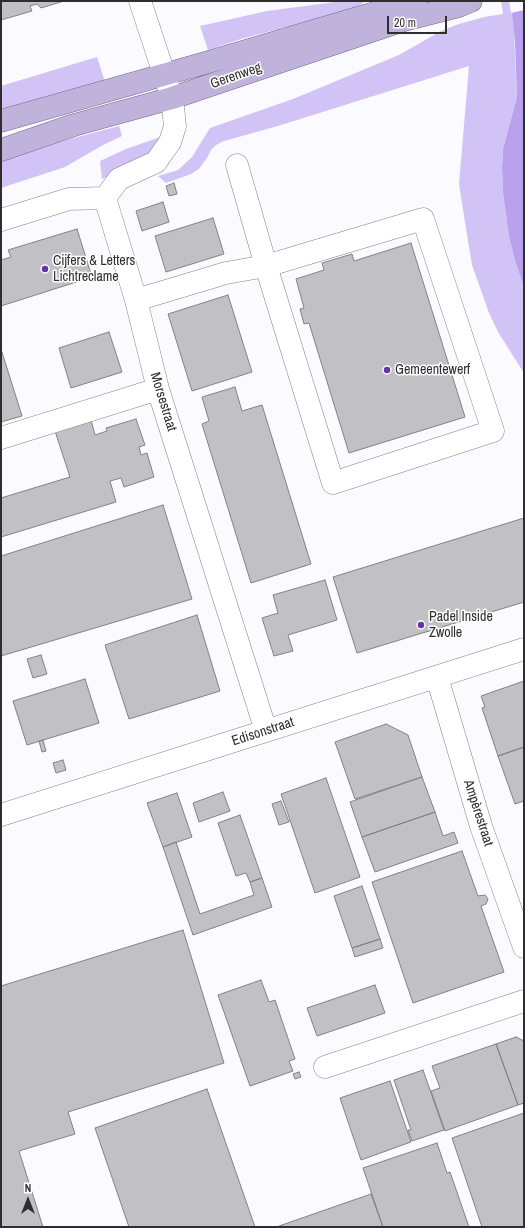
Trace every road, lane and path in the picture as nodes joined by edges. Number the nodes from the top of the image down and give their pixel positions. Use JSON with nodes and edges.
{"nodes":[{"id":1,"x":140,"y":1,"type":"edge"},
{"id":2,"x":416,"y":1,"type":"edge"},
{"id":3,"x":471,"y":1,"type":"edge"},
{"id":4,"x":164,"y":74,"type":"junction"},
{"id":5,"x":172,"y":98,"type":"junction"},
{"id":6,"x":1,"y":121,"type":"edge"},
{"id":7,"x":1,"y":150,"type":"edge"},
{"id":8,"x":237,"y":165,"type":"dead end"},
{"id":9,"x":105,"y":198,"type":"junction"},
{"id":10,"x":1,"y":220,"type":"edge"},
{"id":11,"x":266,"y":266,"type":"junction"},
{"id":12,"x":136,"y":300,"type":"junction"},
{"id":13,"x":158,"y":389,"type":"junction"},
{"id":14,"x":1,"y":438,"type":"edge"},
{"id":15,"x":524,"y":649,"type":"edge"},
{"id":16,"x":437,"y":677,"type":"junction"},
{"id":17,"x":266,"y":731,"type":"junction"},
{"id":18,"x":1,"y":815,"type":"edge"},
{"id":19,"x":524,"y":947,"type":"edge"},
{"id":20,"x":524,"y":1001,"type":"edge"},
{"id":21,"x":325,"y":1066,"type":"dead end"}],
"edges":[{"from":1,"to":4,"type":"street"},
{"from":2,"to":4,"type":"main road","name":"Gerenweg"},
{"from":3,"to":5,"type":"main road","name":"Gerenweg"},
{"from":4,"to":5,"type":"street"},
{"from":4,"to":6,"type":"main road","name":"Gerenweg"},
{"from":5,"to":7,"type":"main road","name":"Gerenweg"},
{"from":5,"to":9,"type":"street"},
{"from":8,"to":11,"type":"street"},
{"from":9,"to":10,"type":"street"},
{"from":9,"to":12,"type":"street","name":"Morsestraat"},
{"from":11,"to":11,"type":"street"},
{"from":11,"to":12,"type":"street"},
{"from":12,"to":13,"type":"street","name":"Morsestraat"},
{"from":13,"to":14,"type":"street"},
{"from":13,"to":17,"type":"street","name":"Morsestraat"},
{"from":15,"to":16,"type":"street","name":"Edisonstraat"},
{"from":16,"to":17,"type":"street","name":"Edisonstraat"},
{"from":16,"to":19,"type":"street","name":"Ampèrestraat"},
{"from":17,"to":18,"type":"street","name":"Edisonstraat"},
{"from":20,"to":21,"type":"street"}]}
